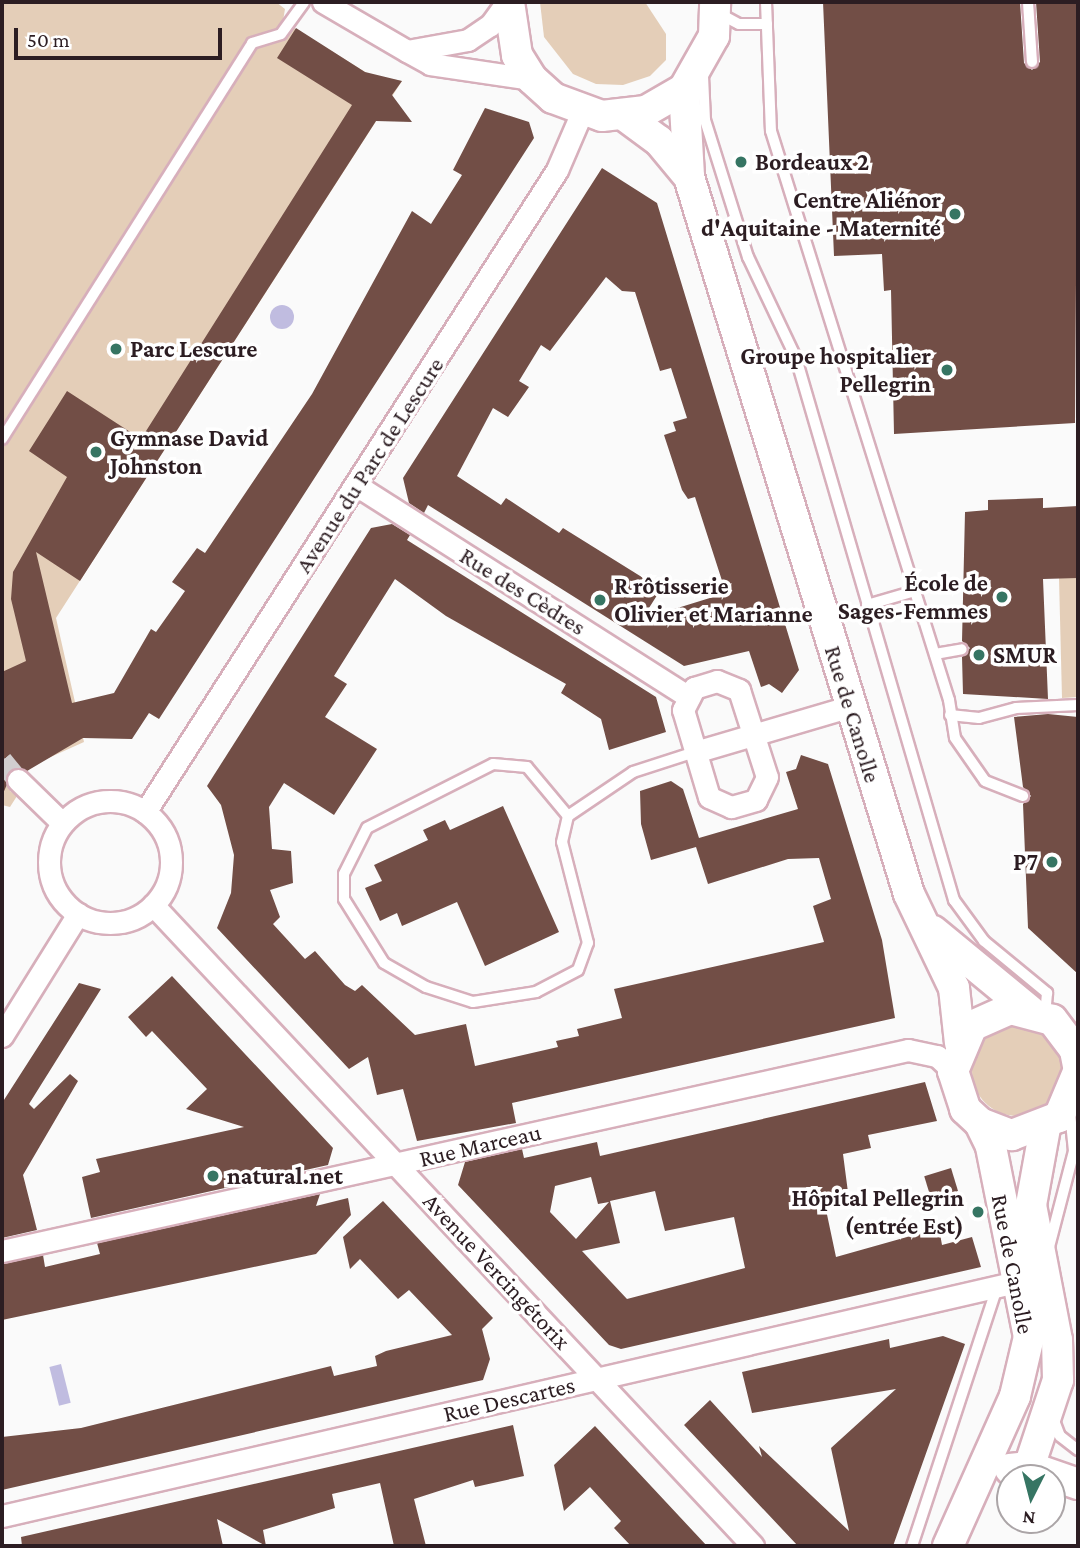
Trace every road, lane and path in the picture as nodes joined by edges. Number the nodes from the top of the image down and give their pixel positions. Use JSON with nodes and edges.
{"nodes":[{"id":1,"x":304,"y":2,"type":"edge"},
{"id":2,"x":323,"y":2,"type":"edge"},
{"id":3,"x":508,"y":2,"type":"edge"},
{"id":4,"x":766,"y":2,"type":"edge"},
{"id":5,"x":1028,"y":2,"type":"edge"},
{"id":6,"x":716,"y":5,"type":"edge"},
{"id":7,"x":766,"y":24,"type":"junction"},
{"id":8,"x":407,"y":51,"type":"junction"},
{"id":9,"x":705,"y":61,"type":"junction"},
{"id":10,"x":1032,"y":62,"type":"dead end"},
{"id":11,"x":532,"y":79,"type":"junction"},
{"id":12,"x":684,"y":89,"type":"junction"},
{"id":13,"x":582,"y":112,"type":"junction"},
{"id":14,"x":625,"y":116,"type":"junction"},
{"id":15,"x":689,"y":177,"type":"junction"},
{"id":16,"x":2,"y":439,"type":"edge"},
{"id":17,"x":356,"y":485,"type":"junction"},
{"id":18,"x":915,"y":591,"type":"junction"},
{"id":19,"x":867,"y":605,"type":"junction"},
{"id":20,"x":962,"y":649,"type":"dead end"},
{"id":21,"x":935,"y":654,"type":"junction"},
{"id":22,"x":689,"y":697,"type":"junction"},
{"id":23,"x":1078,"y":705,"type":"edge"},
{"id":24,"x":851,"y":706,"type":"junction"},
{"id":25,"x":950,"y":715,"type":"junction"},
{"id":26,"x":753,"y":734,"type":"junction"},
{"id":27,"x":695,"y":752,"type":"junction"},
{"id":28,"x":18,"y":780,"type":"tunnel mouth"},
{"id":29,"x":1023,"y":796,"type":"dead end"},
{"id":30,"x":145,"y":812,"type":"junction"},
{"id":31,"x":568,"y":816,"type":"junction"},
{"id":32,"x":62,"y":823,"type":"junction"},
{"id":33,"x":153,"y":905,"type":"junction"},
{"id":34,"x":78,"y":914,"type":"junction"},
{"id":35,"x":927,"y":926,"type":"junction"},
{"id":36,"x":1051,"y":1017,"type":"edge"},
{"id":37,"x":2,"y":1035,"type":"edge"},
{"id":38,"x":956,"y":1057,"type":"junction"},
{"id":39,"x":1078,"y":1066,"type":"edge"},
{"id":40,"x":1078,"y":1072,"type":"edge"},
{"id":41,"x":1070,"y":1103,"type":"junction"},
{"id":42,"x":979,"y":1123,"type":"junction"},
{"id":43,"x":1045,"y":1128,"type":"junction"},
{"id":44,"x":397,"y":1163,"type":"junction"},
{"id":45,"x":2,"y":1251,"type":"edge"},
{"id":46,"x":1018,"y":1282,"type":"junction"},
{"id":47,"x":597,"y":1378,"type":"junction"},
{"id":48,"x":1050,"y":1409,"type":"junction"},
{"id":49,"x":1078,"y":1450,"type":"edge"},
{"id":50,"x":1030,"y":1464,"type":"edge"},
{"id":51,"x":996,"y":1478,"type":"edge"},
{"id":52,"x":978,"y":1484,"type":"junction"},
{"id":53,"x":2,"y":1516,"type":"edge"},
{"id":54,"x":753,"y":1546,"type":"edge"},
{"id":55,"x":912,"y":1546,"type":"edge"},
{"id":56,"x":948,"y":1546,"type":"edge"}],
"edges":[{"from":1,"to":16,"type":"lane"},
{"from":2,"to":8,"type":"street"},
{"from":3,"to":8,"type":"street"},
{"from":3,"to":11,"type":"street"},
{"from":4,"to":7,"type":"lane"},
{"from":5,"to":10,"type":"lane"},
{"from":6,"to":7,"type":"lane"},
{"from":6,"to":9,"type":"street"},
{"from":7,"to":18,"type":"lane"},
{"from":8,"to":11,"type":"street"},
{"from":9,"to":12,"type":"street"},
{"from":9,"to":19,"type":"lane"},
{"from":11,"to":13,"type":"street"},
{"from":12,"to":14,"type":"street"},
{"from":12,"to":15,"type":"street","name":"Rue de Canolle"},
{"from":13,"to":14,"type":"street"},
{"from":13,"to":17,"type":"street","name":"Avenue du Parc de Lescure"},
{"from":14,"to":15,"type":"street","name":"Rue de Canolle"},
{"from":15,"to":24,"type":"street","name":"Rue de Canolle"},
{"from":17,"to":22,"type":"street","name":"Rue des Cèdres"},
{"from":17,"to":30,"type":"street","name":"Avenue du Parc de Lescure"},
{"from":18,"to":19,"type":"lane"},
{"from":18,"to":21,"type":"lane"},
{"from":19,"to":36,"type":"lane"},
{"from":20,"to":21,"type":"lane"},
{"from":21,"to":25,"type":"lane"},
{"from":22,"to":26,"type":"street"},
{"from":22,"to":27,"type":"street"},
{"from":23,"to":25,"type":"lane"},
{"from":24,"to":26,"type":"street"},
{"from":24,"to":35,"type":"street","name":"Rue de Canolle"},
{"from":25,"to":29,"type":"lane"},
{"from":26,"to":27,"type":"street"},
{"from":26,"to":27,"type":"street"},
{"from":27,"to":31,"type":"lane"},
{"from":28,"to":32,"type":"street"},
{"from":30,"to":32,"type":"street"},
{"from":30,"to":33,"type":"street"},
{"from":31,"to":31,"type":"lane"},
{"from":32,"to":34,"type":"street"},
{"from":33,"to":34,"type":"street"},
{"from":33,"to":44,"type":"street","name":"Avenue Vercingétorix"},
{"from":34,"to":37,"type":"street"},
{"from":35,"to":36,"type":"street","name":"Rue de Canolle"},
{"from":35,"to":38,"type":"street","name":"Rue de Canolle"},
{"from":36,"to":38,"type":"street"},
{"from":36,"to":39,"type":"street","name":"Rue de Canolle"},
{"from":38,"to":42,"type":"street","name":"Rue de Canolle"},
{"from":38,"to":44,"type":"street","name":"Rue Marceau"},
{"from":40,"to":41,"type":"street"},
{"from":41,"to":43,"type":"street"},
{"from":41,"to":46,"type":"lane"},
{"from":42,"to":43,"type":"street"},
{"from":42,"to":46,"type":"street","name":"Rue de Canolle"},
{"from":43,"to":46,"type":"street","name":"Rue de Canolle"},
{"from":44,"to":45,"type":"street","name":"Rue Marceau"},
{"from":44,"to":47,"type":"street","name":"Avenue Vercingétorix"},
{"from":46,"to":47,"type":"street","name":"Rue Descartes"},
{"from":46,"to":48,"type":"street","name":"Rue de Canolle"},
{"from":46,"to":52,"type":"street","name":"Rue de Canolle"},
{"from":46,"to":55,"type":"lane","name":"Rue de Canolle"},
{"from":47,"to":53,"type":"street","name":"Rue Descartes"},
{"from":47,"to":54,"type":"street","name":"Avenue Vercingétorix"},
{"from":48,"to":49,"type":"lane"},
{"from":48,"to":50,"type":"street","name":"Rue de Canolle"},
{"from":51,"to":52,"type":"street"},
{"from":52,"to":56,"type":"street","name":"Rue de Canolle"}]}
